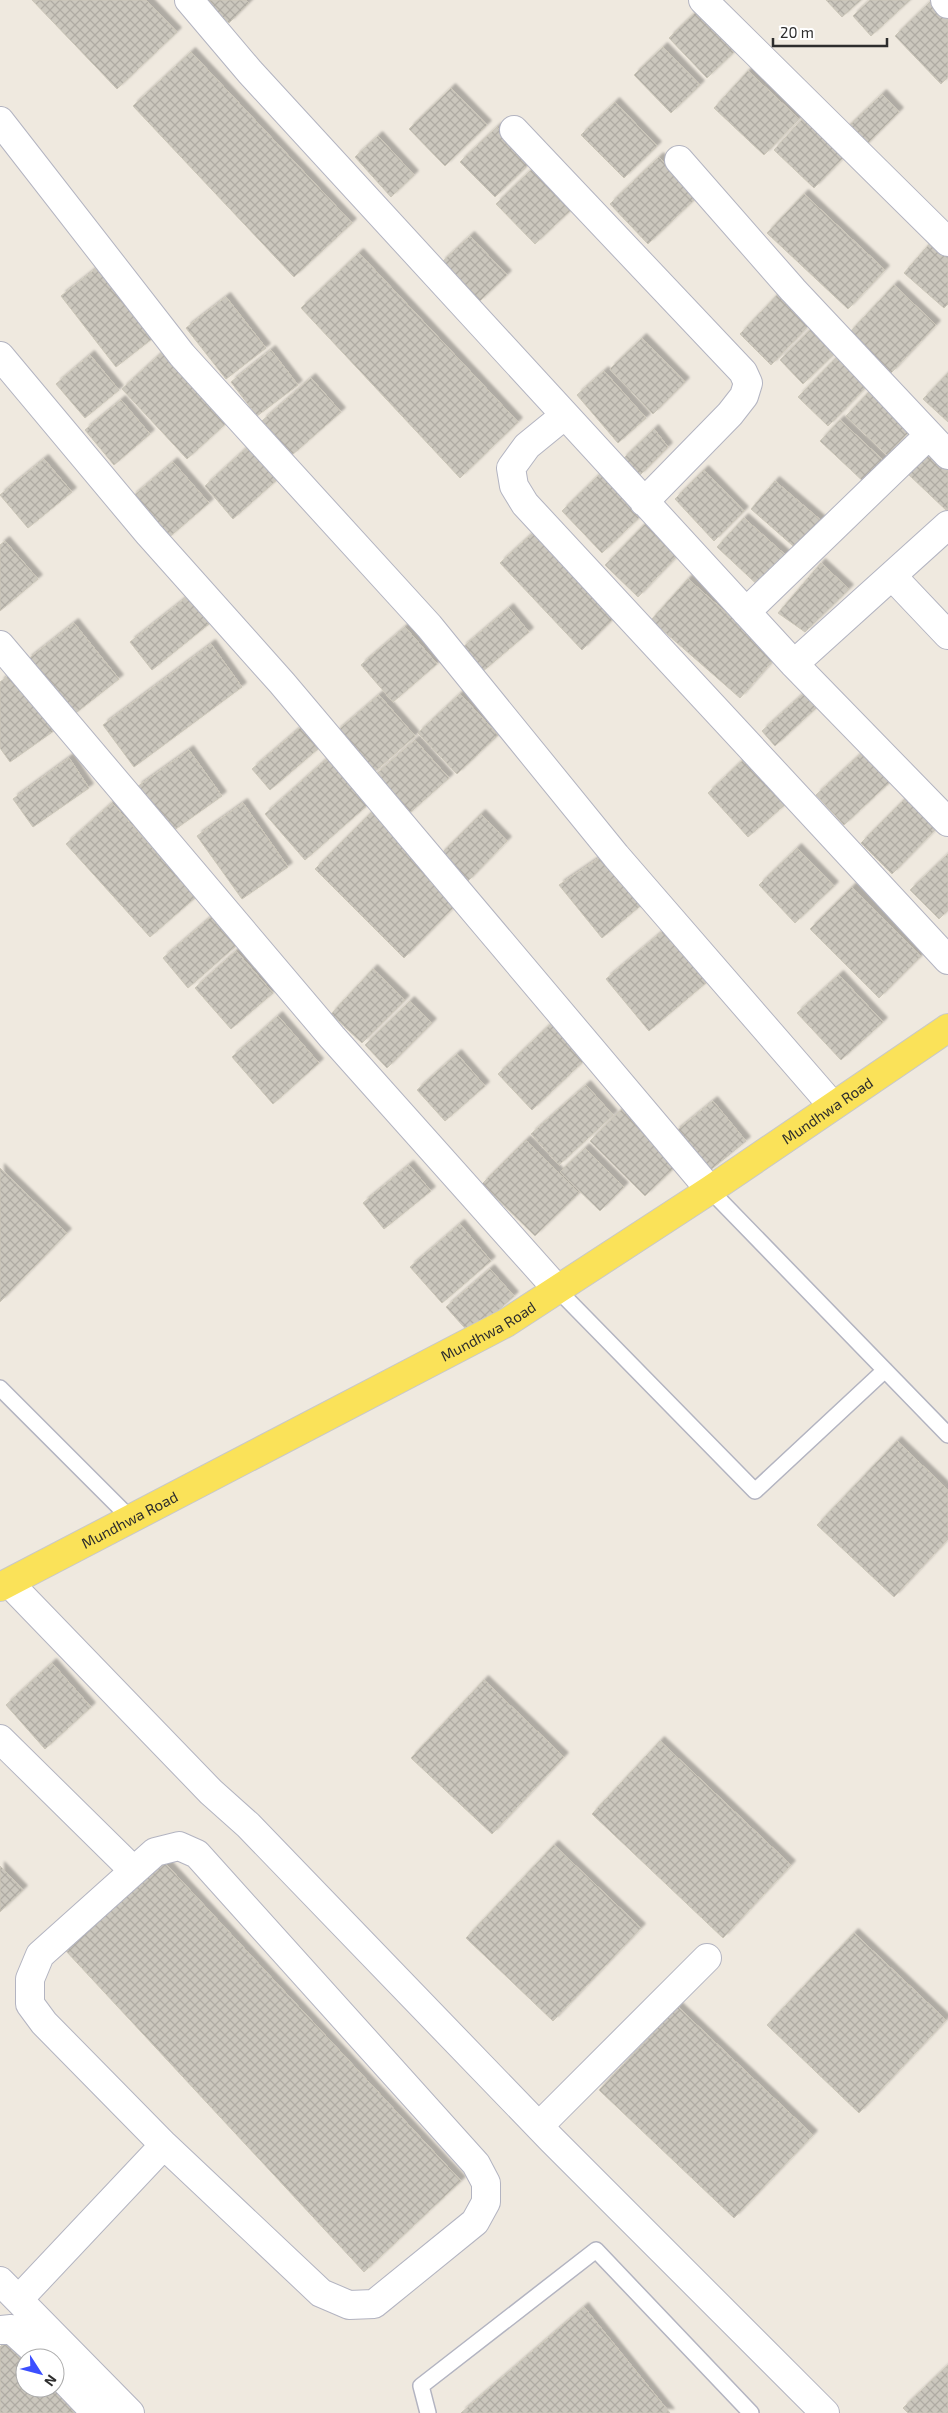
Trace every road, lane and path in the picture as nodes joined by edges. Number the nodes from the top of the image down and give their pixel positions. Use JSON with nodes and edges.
{"nodes":[{"id":1,"x":189,"y":0,"type":"edge"},
{"id":2,"x":703,"y":0,"type":"edge"},
{"id":3,"x":945,"y":0,"type":"edge"},
{"id":4,"x":948,"y":4,"type":"edge"},
{"id":5,"x":0,"y":121,"type":"edge"},
{"id":6,"x":514,"y":130,"type":"dead end"},
{"id":7,"x":679,"y":160,"type":"dead end"},
{"id":8,"x":948,"y":242,"type":"edge"},
{"id":9,"x":0,"y":356,"type":"edge"},
{"id":10,"x":565,"y":415,"type":"junction"},
{"id":11,"x":929,"y":435,"type":"junction"},
{"id":12,"x":948,"y":455,"type":"edge"},
{"id":13,"x":644,"y":502,"type":"junction"},
{"id":14,"x":948,"y":525,"type":"edge"},
{"id":15,"x":892,"y":576,"type":"junction"},
{"id":16,"x":746,"y":612,"type":"junction"},
{"id":17,"x":948,"y":635,"type":"edge"},
{"id":18,"x":0,"y":645,"type":"edge"},
{"id":19,"x":794,"y":664,"type":"junction"},
{"id":20,"x":948,"y":822,"type":"edge"},
{"id":21,"x":948,"y":960,"type":"edge"},
{"id":22,"x":948,"y":1028,"type":"edge"},
{"id":23,"x":832,"y":1105,"type":"junction"},
{"id":24,"x":710,"y":1190,"type":"junction"},
{"id":25,"x":557,"y":1288,"type":"junction"},
{"id":26,"x":885,"y":1370,"type":"junction"},
{"id":27,"x":0,"y":1388,"type":"edge"},
{"id":28,"x":948,"y":1435,"type":"edge"},
{"id":29,"x":131,"y":1519,"type":"junction"},
{"id":30,"x":4,"y":1585,"type":"edge"},
{"id":31,"x":4,"y":1748,"type":"edge"},
{"id":32,"x":134,"y":1871,"type":"junction"},
{"id":33,"x":707,"y":1958,"type":"dead end"},
{"id":34,"x":539,"y":2126,"type":"junction"},
{"id":35,"x":164,"y":2145,"type":"junction"},
{"id":36,"x":9,"y":2290,"type":"edge"},
{"id":37,"x":0,"y":2330,"type":"edge"},
{"id":38,"x":32,"y":2348,"type":"edge"},
{"id":39,"x":65,"y":2380,"type":"edge"},
{"id":40,"x":96,"y":2413,"type":"edge"},
{"id":41,"x":130,"y":2413,"type":"edge"},
{"id":42,"x":428,"y":2413,"type":"edge"},
{"id":43,"x":751,"y":2413,"type":"edge"},
{"id":44,"x":825,"y":2413,"type":"edge"}],
"edges":[{"from":1,"to":10,"type":"street"},
{"from":2,"to":8,"type":"street"},
{"from":3,"to":4,"type":"street"},
{"from":5,"to":23,"type":"street"},
{"from":6,"to":13,"type":"street"},
{"from":7,"to":11,"type":"street"},
{"from":9,"to":24,"type":"street"},
{"from":10,"to":13,"type":"street"},
{"from":10,"to":21,"type":"street"},
{"from":11,"to":12,"type":"street"},
{"from":11,"to":16,"type":"street"},
{"from":13,"to":16,"type":"street"},
{"from":14,"to":15,"type":"street"},
{"from":15,"to":17,"type":"street"},
{"from":15,"to":19,"type":"street"},
{"from":16,"to":19,"type":"street"},
{"from":18,"to":25,"type":"street"},
{"from":19,"to":20,"type":"street"},
{"from":22,"to":23,"type":"main road","name":"Mundhwa Road"},
{"from":23,"to":24,"type":"main road","name":"Mundhwa Road"},
{"from":24,"to":25,"type":"main road","name":"Mundhwa Road"},
{"from":24,"to":26,"type":"lane"},
{"from":25,"to":26,"type":"lane"},
{"from":25,"to":29,"type":"main road","name":"Mundhwa Road"},
{"from":26,"to":28,"type":"lane"},
{"from":27,"to":29,"type":"lane"},
{"from":29,"to":30,"type":"main road","name":"Mundhwa Road"},
{"from":30,"to":34,"type":"street"},
{"from":31,"to":32,"type":"street"},
{"from":32,"to":35,"type":"street"},
{"from":32,"to":35,"type":"street"},
{"from":33,"to":34,"type":"street"},
{"from":34,"to":44,"type":"street"},
{"from":35,"to":36,"type":"street"},
{"from":36,"to":41,"type":"street"},
{"from":37,"to":38,"type":"street"},
{"from":39,"to":40,"type":"street"},
{"from":42,"to":43,"type":"lane"}]}
